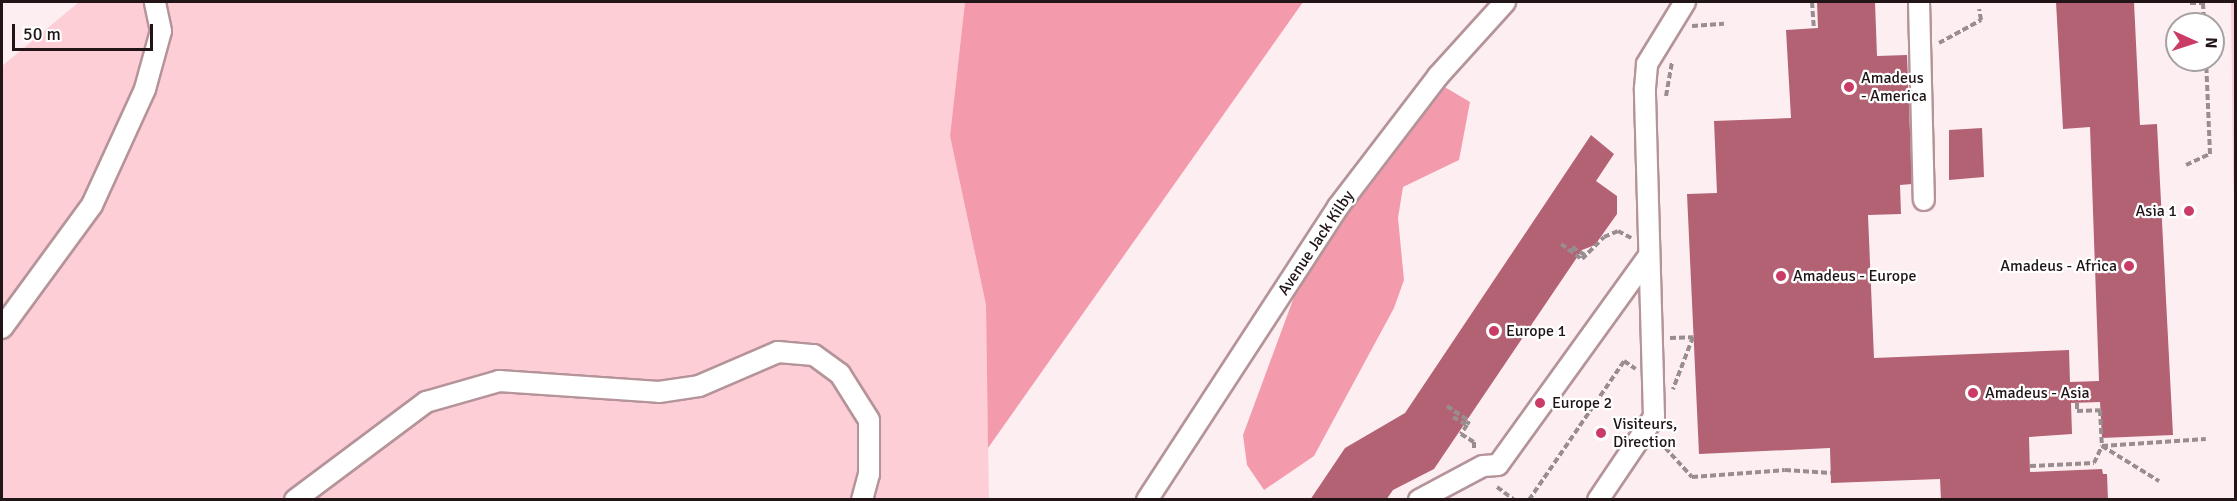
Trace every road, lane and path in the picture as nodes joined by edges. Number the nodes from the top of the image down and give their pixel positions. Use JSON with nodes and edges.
{"nodes":[{"id":1,"x":155,"y":2,"type":"edge"},
{"id":2,"x":1505,"y":2,"type":"edge"},
{"id":3,"x":1685,"y":2,"type":"edge"},
{"id":4,"x":1812,"y":2,"type":"edge"},
{"id":5,"x":1919,"y":2,"type":"edge"},
{"id":6,"x":2190,"y":3,"type":"dead end"},
{"id":7,"x":1979,"y":9,"type":"dead end"},
{"id":8,"x":2203,"y":12,"type":"edge"},
{"id":9,"x":1724,"y":24,"type":"dead end"},
{"id":10,"x":1814,"y":28,"type":"dead end"},
{"id":11,"x":1685,"y":32,"type":"dead end"},
{"id":12,"x":1675,"y":50,"type":"dead end"},
{"id":13,"x":1921,"y":52,"type":"junction"},
{"id":14,"x":2207,"y":72,"type":"edge"},
{"id":15,"x":1665,"y":103,"type":"dead end"},
{"id":16,"x":2186,"y":165,"type":"dead end"},
{"id":17,"x":1924,"y":200,"type":"dead end"},
{"id":18,"x":1618,"y":231,"type":"dead end"},
{"id":19,"x":1561,"y":244,"type":"dead end"},
{"id":20,"x":1572,"y":247,"type":"dead end"},
{"id":21,"x":1585,"y":255,"type":"junction"},
{"id":22,"x":1648,"y":257,"type":"junction"},
{"id":23,"x":2,"y":328,"type":"edge"},
{"id":24,"x":1694,"y":337,"type":"dead end"},
{"id":25,"x":1662,"y":338,"type":"dead end"},
{"id":26,"x":1644,"y":367,"type":"dead end"},
{"id":27,"x":2077,"y":403,"type":"dead end"},
{"id":28,"x":1447,"y":406,"type":"dead end"},
{"id":29,"x":1454,"y":417,"type":"dead end"},
{"id":30,"x":1467,"y":425,"type":"junction"},
{"id":31,"x":1653,"y":435,"type":"dead end"},
{"id":32,"x":2206,"y":439,"type":"dead end"},
{"id":33,"x":1474,"y":442,"type":"dead end"},
{"id":34,"x":2102,"y":446,"type":"junction"},
{"id":35,"x":2030,"y":466,"type":"dead end"},
{"id":36,"x":1831,"y":473,"type":"dead end"},
{"id":37,"x":2159,"y":481,"type":"dead end"},
{"id":38,"x":1497,"y":487,"type":"dead end"},
{"id":39,"x":1448,"y":494,"type":"edge"},
{"id":40,"x":295,"y":500,"type":"edge"},
{"id":41,"x":862,"y":500,"type":"edge"},
{"id":42,"x":1147,"y":500,"type":"edge"},
{"id":43,"x":1419,"y":500,"type":"edge"},
{"id":44,"x":1514,"y":500,"type":"edge"},
{"id":45,"x":1529,"y":500,"type":"edge"},
{"id":46,"x":1598,"y":500,"type":"edge"}],
"edges":[{"from":1,"to":23,"type":"street"},
{"from":2,"to":42,"type":"street","name":"Avenue Jack Kilby"},
{"from":3,"to":22,"type":"street"},
{"from":4,"to":10,"type":"path"},
{"from":5,"to":13,"type":"street"},
{"from":6,"to":8,"type":"path"},
{"from":7,"to":13,"type":"path"},
{"from":9,"to":11,"type":"path"},
{"from":12,"to":15,"type":"path"},
{"from":13,"to":17,"type":"street"},
{"from":14,"to":16,"type":"path"},
{"from":18,"to":21,"type":"path"},
{"from":19,"to":21,"type":"path"},
{"from":20,"to":21,"type":"path"},
{"from":22,"to":39,"type":"street"},
{"from":22,"to":46,"type":"street"},
{"from":24,"to":25,"type":"path"},
{"from":26,"to":45,"type":"path"},
{"from":27,"to":34,"type":"path"},
{"from":28,"to":30,"type":"path"},
{"from":29,"to":30,"type":"path"},
{"from":30,"to":33,"type":"path"},
{"from":31,"to":36,"type":"path"},
{"from":32,"to":34,"type":"path"},
{"from":34,"to":35,"type":"path"},
{"from":34,"to":37,"type":"path"},
{"from":38,"to":44,"type":"path"},
{"from":39,"to":43,"type":"street"},
{"from":40,"to":41,"type":"street"}]}
